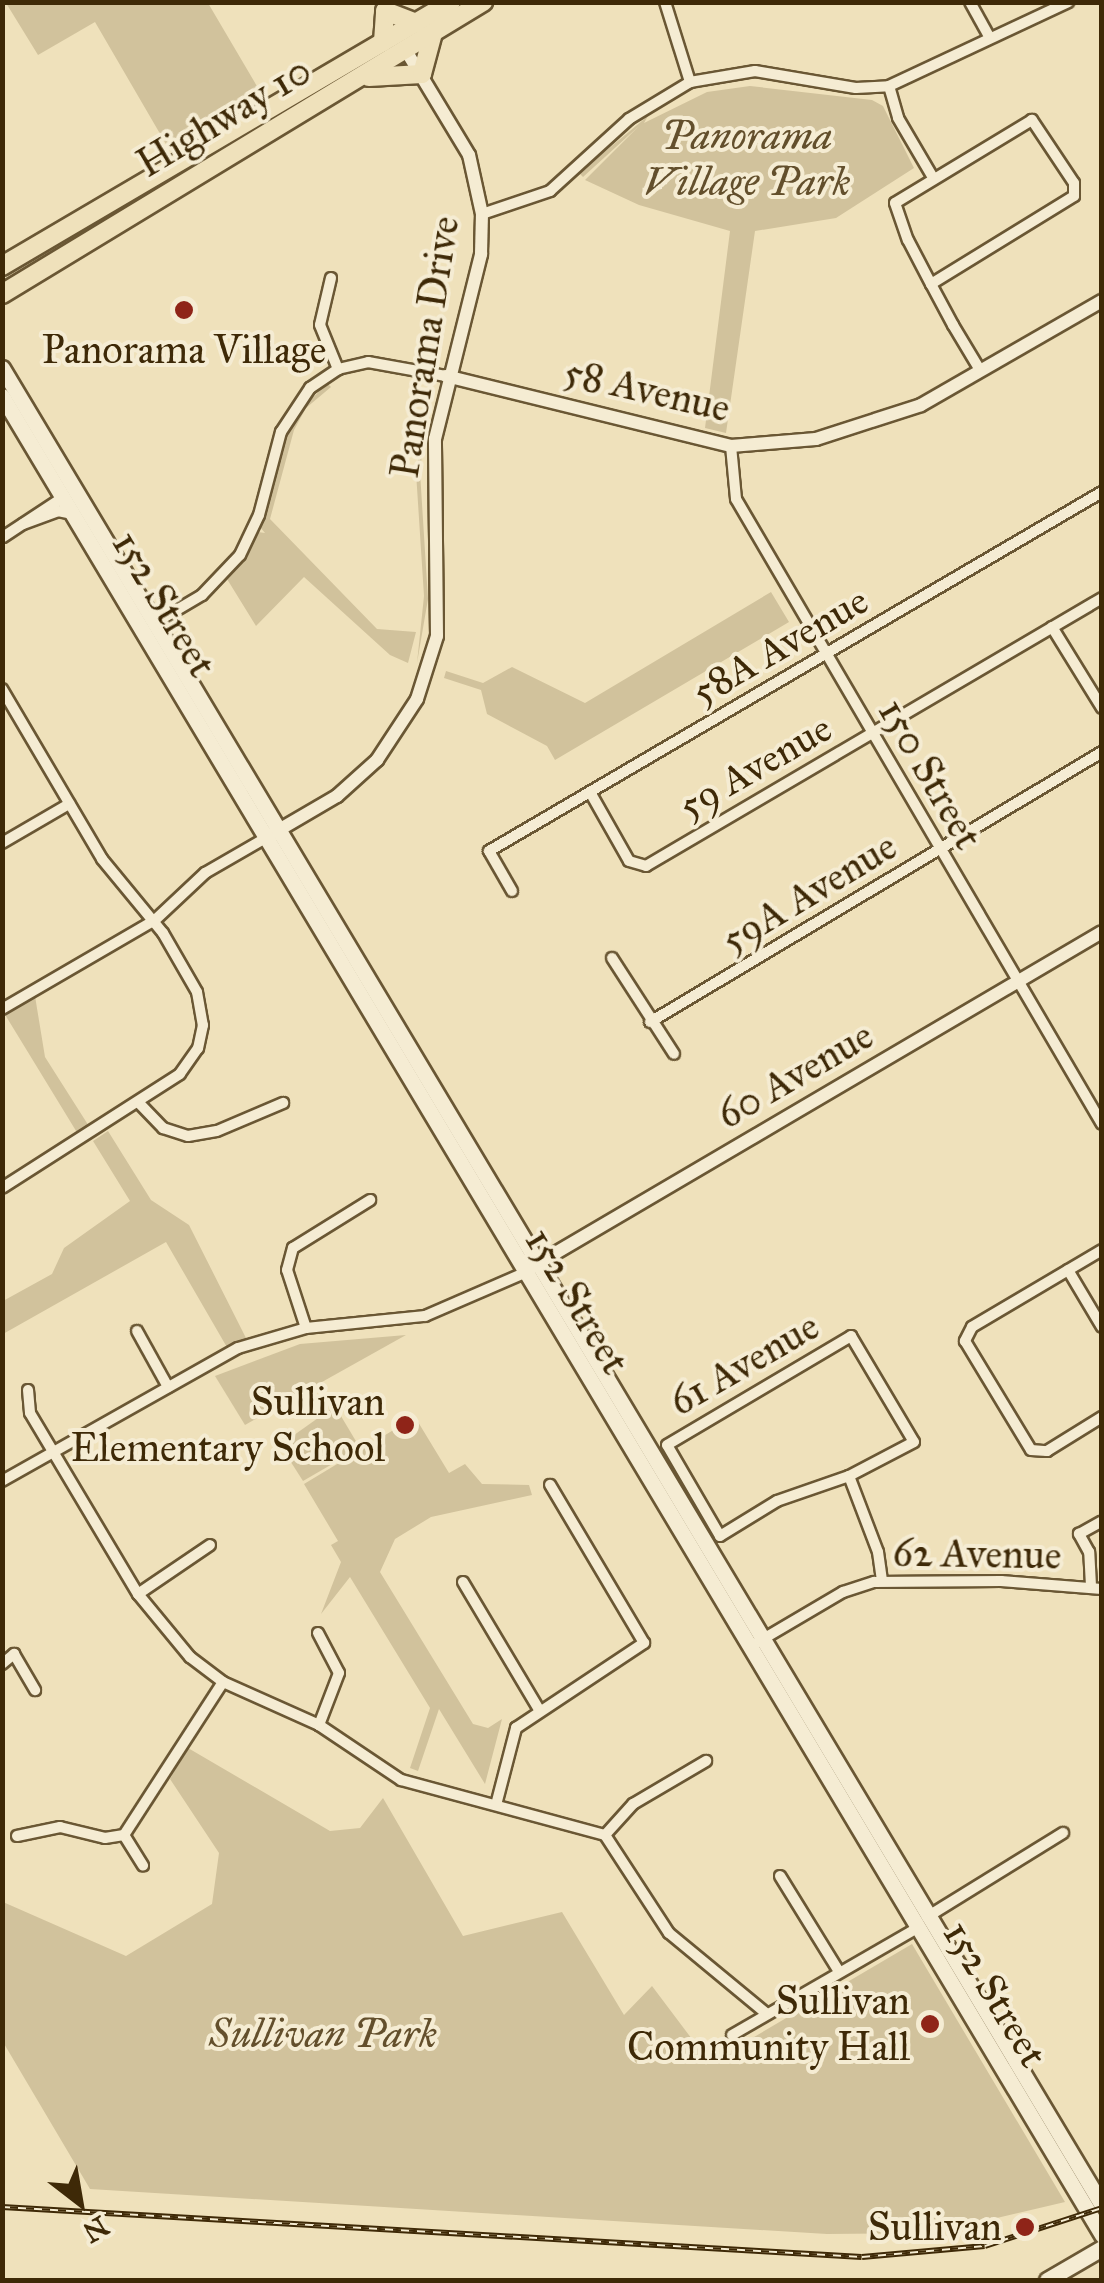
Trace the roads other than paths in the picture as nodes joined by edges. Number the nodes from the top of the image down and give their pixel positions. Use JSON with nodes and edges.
{"nodes":[{"id":1,"x":451,"y":2,"type":"edge"},
{"id":2,"x":483,"y":2,"type":"edge"},
{"id":3,"x":665,"y":2,"type":"edge"},
{"id":4,"x":970,"y":2,"type":"edge"},
{"id":5,"x":1068,"y":2,"type":"edge"},
{"id":6,"x":382,"y":7,"type":"edge"},
{"id":7,"x":425,"y":28,"type":"junction"},
{"id":8,"x":988,"y":35,"type":"junction"},
{"id":9,"x":395,"y":42,"type":"junction"},
{"id":10,"x":422,"y":74,"type":"junction"},
{"id":11,"x":354,"y":81,"type":"junction"},
{"id":12,"x":690,"y":82,"type":"junction"},
{"id":13,"x":889,"y":86,"type":"junction"},
{"id":14,"x":932,"y":176,"type":"junction"},
{"id":15,"x":482,"y":214,"type":"junction"},
{"id":16,"x":2,"y":266,"type":"edge"},
{"id":17,"x":332,"y":278,"type":"dead end"},
{"id":18,"x":931,"y":284,"type":"junction"},
{"id":19,"x":2,"y":294,"type":"edge"},
{"id":20,"x":1102,"y":301,"type":"edge"},
{"id":21,"x":2,"y":368,"type":"edge"},
{"id":22,"x":338,"y":369,"type":"junction"},
{"id":23,"x":980,"y":370,"type":"junction"},
{"id":24,"x":446,"y":376,"type":"junction"},
{"id":25,"x":2,"y":396,"type":"edge"},
{"id":26,"x":731,"y":446,"type":"junction"},
{"id":27,"x":1102,"y":492,"type":"edge"},
{"id":28,"x":69,"y":496,"type":"junction"},
{"id":29,"x":72,"y":514,"type":"junction"},
{"id":30,"x":22,"y":524,"type":"junction"},
{"id":31,"x":3,"y":537,"type":"edge"},
{"id":32,"x":1102,"y":598,"type":"edge"},
{"id":33,"x":129,"y":610,"type":"junction"},
{"id":34,"x":154,"y":624,"type":"junction"},
{"id":35,"x":1052,"y":627,"type":"junction"},
{"id":36,"x":825,"y":654,"type":"junction"},
{"id":37,"x":2,"y":690,"type":"edge"},
{"id":38,"x":1102,"y":708,"type":"edge"},
{"id":39,"x":873,"y":733,"type":"junction"},
{"id":40,"x":1102,"y":752,"type":"edge"},
{"id":41,"x":590,"y":792,"type":"junction"},
{"id":42,"x":69,"y":804,"type":"junction"},
{"id":43,"x":270,"y":836,"type":"junction"},
{"id":44,"x":2,"y":843,"type":"edge"},
{"id":45,"x":939,"y":848,"type":"junction"},
{"id":46,"x":512,"y":890,"type":"dead end"},
{"id":47,"x":155,"y":920,"type":"junction"},
{"id":48,"x":1102,"y":932,"type":"edge"},
{"id":49,"x":612,"y":958,"type":"dead end"},
{"id":50,"x":1016,"y":982,"type":"junction"},
{"id":51,"x":2,"y":1009,"type":"edge"},
{"id":52,"x":650,"y":1022,"type":"junction"},
{"id":53,"x":674,"y":1054,"type":"dead end"},
{"id":54,"x":139,"y":1102,"type":"junction"},
{"id":55,"x":283,"y":1103,"type":"dead end"},
{"id":56,"x":1102,"y":1124,"type":"edge"},
{"id":57,"x":2,"y":1188,"type":"edge"},
{"id":58,"x":370,"y":1200,"type":"dead end"},
{"id":59,"x":1102,"y":1250,"type":"edge"},
{"id":60,"x":528,"y":1270,"type":"junction"},
{"id":61,"x":1068,"y":1270,"type":"junction"},
{"id":62,"x":1102,"y":1327,"type":"edge"},
{"id":63,"x":306,"y":1328,"type":"junction"},
{"id":64,"x":136,"y":1331,"type":"dead end"},
{"id":65,"x":168,"y":1387,"type":"junction"},
{"id":66,"x":28,"y":1390,"type":"dead end"},
{"id":67,"x":1102,"y":1417,"type":"edge"},
{"id":68,"x":54,"y":1453,"type":"junction"},
{"id":69,"x":849,"y":1476,"type":"junction"},
{"id":70,"x":2,"y":1481,"type":"edge"},
{"id":71,"x":550,"y":1485,"type":"dead end"},
{"id":72,"x":1102,"y":1522,"type":"edge"},
{"id":73,"x":210,"y":1545,"type":"dead end"},
{"id":74,"x":882,"y":1581,"type":"junction"},
{"id":75,"x":463,"y":1582,"type":"dead end"},
{"id":76,"x":1096,"y":1587,"type":"edge"},
{"id":77,"x":138,"y":1594,"type":"junction"},
{"id":78,"x":318,"y":1633,"type":"dead end"},
{"id":79,"x":755,"y":1644,"type":"junction"},
{"id":80,"x":2,"y":1664,"type":"edge"},
{"id":81,"x":223,"y":1682,"type":"junction"},
{"id":82,"x":35,"y":1690,"type":"dead end"},
{"id":83,"x":540,"y":1711,"type":"junction"},
{"id":84,"x":319,"y":1725,"type":"junction"},
{"id":85,"x":706,"y":1761,"type":"dead end"},
{"id":86,"x":496,"y":1805,"type":"junction"},
{"id":87,"x":1062,"y":1833,"type":"dead end"},
{"id":88,"x":124,"y":1835,"type":"junction"},
{"id":89,"x":605,"y":1835,"type":"junction"},
{"id":90,"x":17,"y":1836,"type":"dead end"},
{"id":91,"x":143,"y":1865,"type":"dead end"},
{"id":92,"x":780,"y":1876,"type":"dead end"},
{"id":93,"x":922,"y":1922,"type":"junction"},
{"id":94,"x":838,"y":1970,"type":"junction"},
{"id":95,"x":767,"y":2014,"type":"junction"},
{"id":96,"x":732,"y":2035,"type":"dead end"},
{"id":97,"x":1096,"y":2183,"type":"edge"},
{"id":98,"x":1102,"y":2206,"type":"edge"},
{"id":99,"x":1102,"y":2235,"type":"edge"},
{"id":100,"x":1102,"y":2248,"type":"edge"},
{"id":101,"x":1048,"y":2280,"type":"edge"}],
"edges":[{"from":1,"to":7,"type":"highway","name":"Highway 10"},
{"from":2,"to":7,"type":"highway","name":"Highway 10"},
{"from":3,"to":12,"type":"street"},
{"from":4,"to":8,"type":"street"},
{"from":5,"to":8,"type":"street"},
{"from":6,"to":7,"type":"highway"},
{"from":6,"to":9,"type":"highway"},
{"from":7,"to":9,"type":"highway","name":"Highway 10"},
{"from":7,"to":10,"type":"highway"},
{"from":8,"to":13,"type":"street"},
{"from":9,"to":10,"type":"street","name":"Panorama Drive"},
{"from":9,"to":11,"type":"highway","name":"Highway 10"},
{"from":9,"to":16,"type":"highway","name":"Highway 10"},
{"from":10,"to":11,"type":"highway"},
{"from":10,"to":15,"type":"street","name":"Panorama Drive"},
{"from":11,"to":19,"type":"highway","name":"Highway 10"},
{"from":12,"to":13,"type":"street"},
{"from":12,"to":15,"type":"street"},
{"from":13,"to":14,"type":"street"},
{"from":14,"to":18,"type":"street"},
{"from":14,"to":18,"type":"street"},
{"from":15,"to":24,"type":"street","name":"Panorama Drive"},
{"from":17,"to":22,"type":"street"},
{"from":18,"to":23,"type":"street"},
{"from":20,"to":23,"type":"street","name":"58 Avenue"},
{"from":21,"to":28,"type":"main road","name":"152 Street"},
{"from":22,"to":24,"type":"street"},
{"from":22,"to":34,"type":"street"},
{"from":23,"to":26,"type":"street","name":"58 Avenue"},
{"from":24,"to":26,"type":"street","name":"58 Avenue"},
{"from":24,"to":43,"type":"street","name":"Panorama Drive"},
{"from":25,"to":28,"type":"main road","name":"152 Street"},
{"from":26,"to":36,"type":"street","name":"150 Street"},
{"from":27,"to":36,"type":"street","name":"58A Avenue"},
{"from":28,"to":29,"type":"main road","name":"152 Street"},
{"from":28,"to":30,"type":"street"},
{"from":28,"to":34,"type":"main road","name":"152 Street"},
{"from":29,"to":30,"type":"street"},
{"from":29,"to":33,"type":"main road","name":"152 Street"},
{"from":30,"to":31,"type":"street"},
{"from":32,"to":35,"type":"street","name":"59 Avenue"},
{"from":33,"to":34,"type":"main road"},
{"from":33,"to":43,"type":"main road","name":"152 Street"},
{"from":34,"to":43,"type":"main road","name":"152 Street"},
{"from":35,"to":38,"type":"street"},
{"from":35,"to":39,"type":"street","name":"59 Avenue"},
{"from":36,"to":39,"type":"street","name":"150 Street"},
{"from":36,"to":41,"type":"street","name":"58A Avenue"},
{"from":37,"to":42,"type":"street"},
{"from":39,"to":41,"type":"street","name":"59 Avenue"},
{"from":39,"to":45,"type":"street","name":"150 Street"},
{"from":40,"to":45,"type":"street","name":"59A Avenue"},
{"from":41,"to":46,"type":"street","name":"58A Avenue"},
{"from":42,"to":44,"type":"street"},
{"from":42,"to":47,"type":"street"},
{"from":43,"to":47,"type":"street"},
{"from":43,"to":60,"type":"main road","name":"152 Street"},
{"from":45,"to":50,"type":"street","name":"150 Street"},
{"from":45,"to":52,"type":"street","name":"59A Avenue"},
{"from":47,"to":51,"type":"street"},
{"from":47,"to":54,"type":"street"},
{"from":48,"to":50,"type":"street","name":"60 Avenue"},
{"from":49,"to":52,"type":"street"},
{"from":50,"to":56,"type":"street","name":"150 Street"},
{"from":50,"to":60,"type":"street","name":"60 Avenue"},
{"from":52,"to":53,"type":"street"},
{"from":54,"to":55,"type":"street"},
{"from":54,"to":57,"type":"street"},
{"from":58,"to":63,"type":"street"},
{"from":59,"to":61,"type":"street"},
{"from":60,"to":63,"type":"street"},
{"from":60,"to":79,"type":"main road","name":"152 Street"},
{"from":61,"to":62,"type":"street"},
{"from":61,"to":67,"type":"street"},
{"from":63,"to":65,"type":"street"},
{"from":64,"to":65,"type":"street"},
{"from":65,"to":68,"type":"street"},
{"from":66,"to":68,"type":"street"},
{"from":68,"to":70,"type":"street"},
{"from":68,"to":77,"type":"street"},
{"from":69,"to":69,"type":"street","name":"61 Avenue"},
{"from":69,"to":74,"type":"street"},
{"from":71,"to":83,"type":"street"},
{"from":72,"to":76,"type":"street"},
{"from":73,"to":77,"type":"street"},
{"from":74,"to":76,"type":"street","name":"62 Avenue"},
{"from":74,"to":79,"type":"street","name":"62 Avenue"},
{"from":75,"to":83,"type":"street"},
{"from":77,"to":81,"type":"street"},
{"from":78,"to":84,"type":"street"},
{"from":79,"to":93,"type":"main road","name":"152 Street"},
{"from":80,"to":82,"type":"street"},
{"from":81,"to":84,"type":"street"},
{"from":81,"to":88,"type":"street"},
{"from":83,"to":86,"type":"street"},
{"from":84,"to":86,"type":"street"},
{"from":85,"to":89,"type":"street"},
{"from":86,"to":89,"type":"street"},
{"from":87,"to":93,"type":"street"},
{"from":88,"to":90,"type":"street"},
{"from":88,"to":91,"type":"street"},
{"from":89,"to":95,"type":"street"},
{"from":92,"to":94,"type":"street"},
{"from":93,"to":94,"type":"street"},
{"from":93,"to":97,"type":"main road","name":"152 Street"},
{"from":93,"to":99,"type":"main road","name":"152 Street"},
{"from":94,"to":95,"type":"street"},
{"from":95,"to":96,"type":"street"},
{"from":97,"to":98,"type":"main road","name":"152 Street"},
{"from":100,"to":101,"type":"main road"}]}
